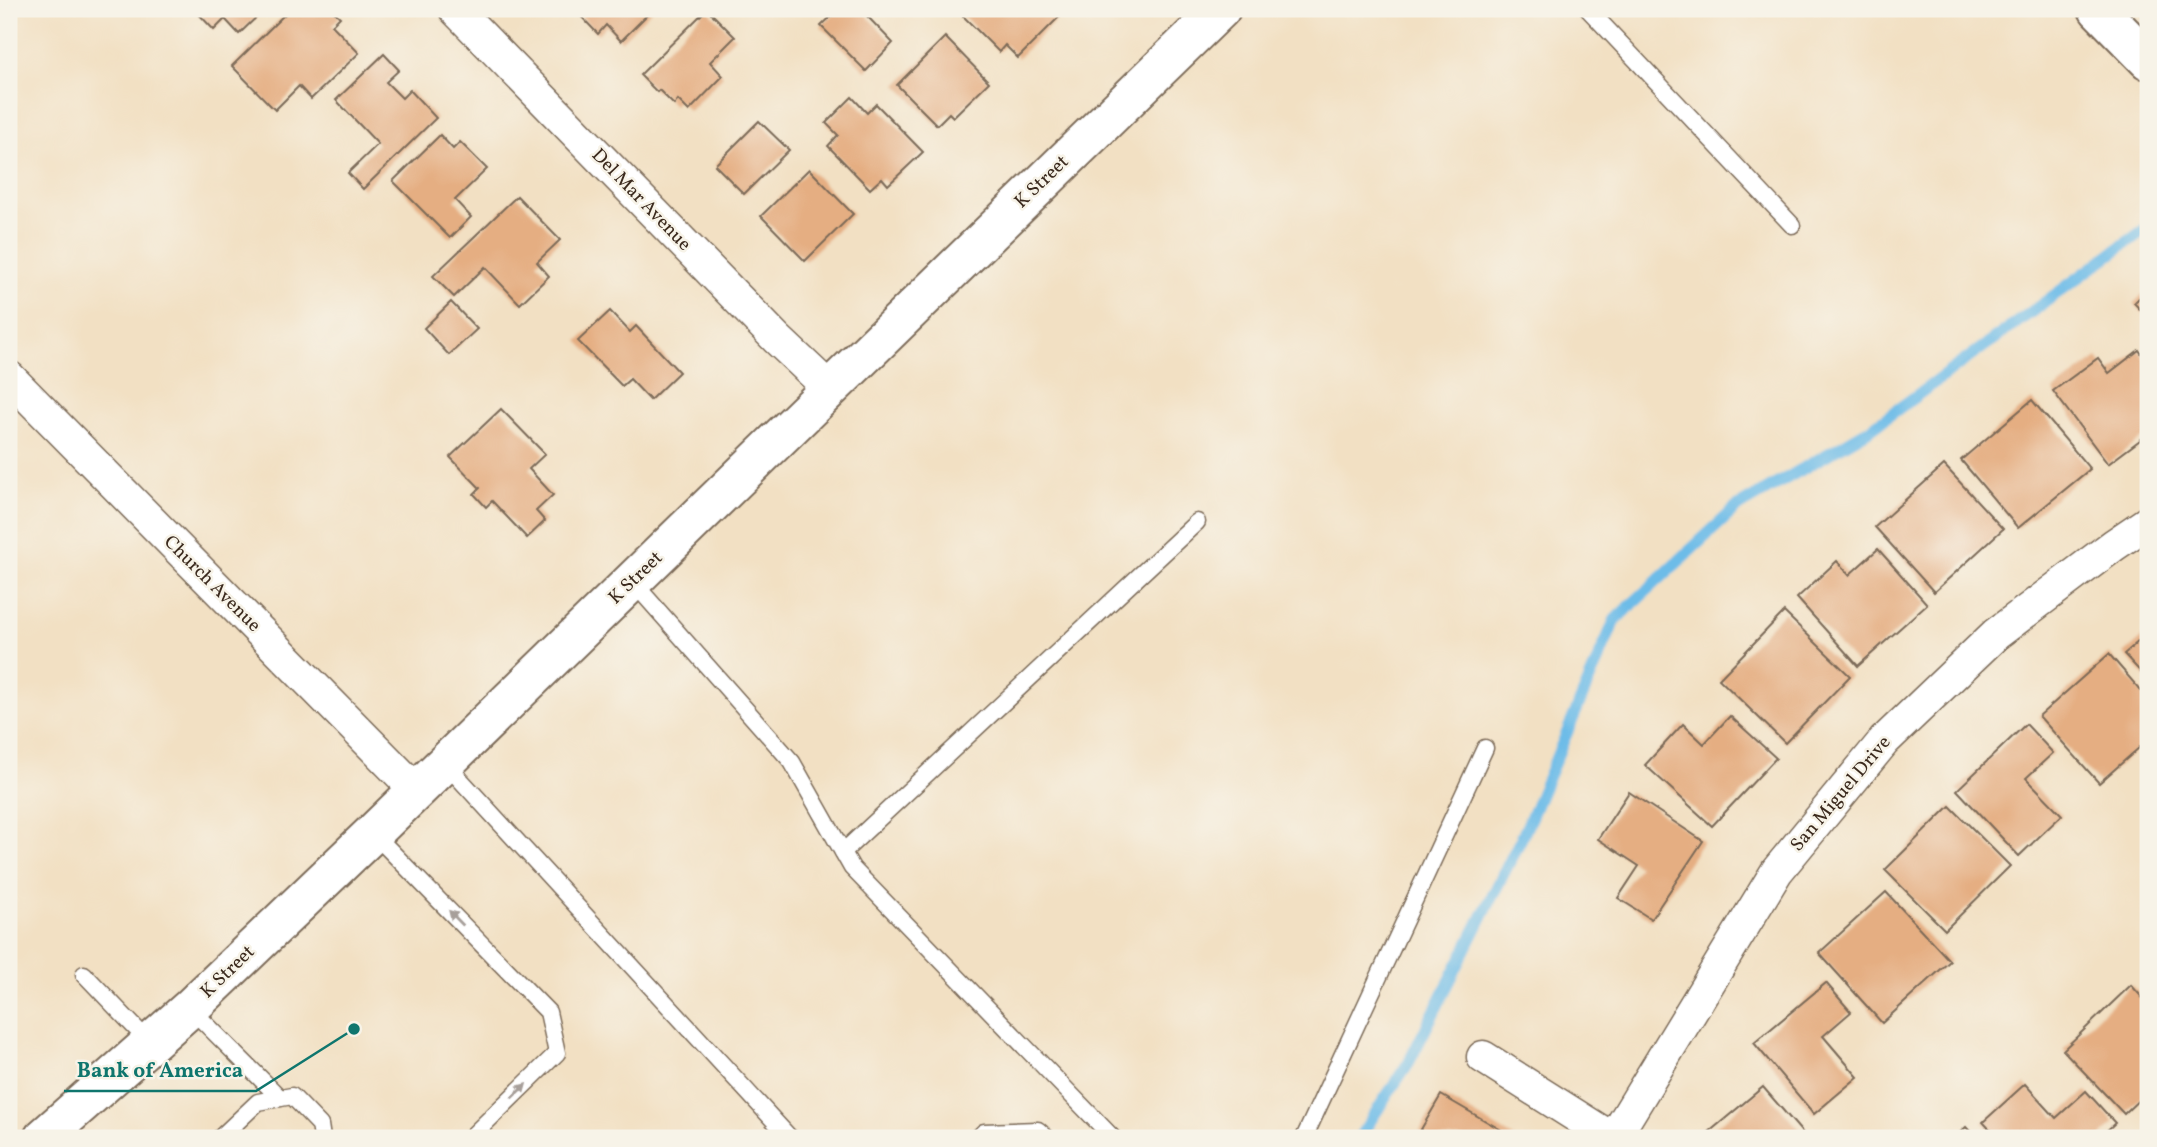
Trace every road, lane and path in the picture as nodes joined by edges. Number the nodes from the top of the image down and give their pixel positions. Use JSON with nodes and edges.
{"nodes":[{"id":1,"x":455,"y":9,"type":"edge"},
{"id":2,"x":1220,"y":9,"type":"edge"},
{"id":3,"x":1588,"y":9,"type":"edge"},
{"id":4,"x":2098,"y":9,"type":"edge"},
{"id":5,"x":2148,"y":60,"type":"edge"},
{"id":6,"x":1792,"y":225,"type":"dead end"},
{"id":7,"x":9,"y":377,"type":"edge"},
{"id":8,"x":830,"y":389,"type":"junction"},
{"id":9,"x":1197,"y":522,"type":"dead end"},
{"id":10,"x":2148,"y":522,"type":"edge"},
{"id":11,"x":632,"y":581,"type":"junction"},
{"id":12,"x":1485,"y":748,"type":"dead end"},
{"id":13,"x":445,"y":763,"type":"junction"},
{"id":14,"x":417,"y":791,"type":"junction"},
{"id":15,"x":373,"y":833,"type":"junction"},
{"id":16,"x":843,"y":852,"type":"junction"},
{"id":17,"x":85,"y":974,"type":"dead end"},
{"id":18,"x":190,"y":1008,"type":"junction"},
{"id":19,"x":149,"y":1042,"type":"junction"},
{"id":20,"x":1483,"y":1057,"type":"dead end"},
{"id":21,"x":280,"y":1098,"type":"junction"},
{"id":22,"x":43,"y":1138,"type":"edge"},
{"id":23,"x":220,"y":1138,"type":"edge"},
{"id":24,"x":322,"y":1138,"type":"edge"},
{"id":25,"x":470,"y":1138,"type":"edge"},
{"id":26,"x":790,"y":1138,"type":"edge"},
{"id":27,"x":978,"y":1138,"type":"edge"},
{"id":28,"x":1047,"y":1138,"type":"edge"},
{"id":29,"x":1113,"y":1138,"type":"edge"},
{"id":30,"x":1304,"y":1138,"type":"edge"},
{"id":31,"x":1613,"y":1138,"type":"edge"}],
"edges":[{"from":1,"to":8,"type":"street","name":"Del Mar Avenue"},
{"from":2,"to":8,"type":"street","name":"K Street"},
{"from":3,"to":6,"type":"lane"},
{"from":4,"to":5,"type":"street"},
{"from":7,"to":14,"type":"street","name":"Church Avenue"},
{"from":8,"to":11,"type":"street","name":"K Street"},
{"from":9,"to":16,"type":"lane"},
{"from":10,"to":31,"type":"street","name":"San Miguel Drive"},
{"from":11,"to":13,"type":"street","name":"K Street"},
{"from":11,"to":16,"type":"lane"},
{"from":12,"to":30,"type":"lane"},
{"from":13,"to":14,"type":"street","name":"K Street"},
{"from":13,"to":26,"type":"lane"},
{"from":14,"to":15,"type":"street","name":"K Street"},
{"from":15,"to":18,"type":"street","name":"K Street"},
{"from":25,"to":15,"type":"lane","one_way":true},
{"from":16,"to":29,"type":"lane"},
{"from":17,"to":19,"type":"lane"},
{"from":18,"to":19,"type":"street","name":"K Street"},
{"from":18,"to":21,"type":"lane"},
{"from":19,"to":22,"type":"street","name":"K Street"},
{"from":20,"to":31,"type":"street"},
{"from":21,"to":23,"type":"lane"},
{"from":21,"to":24,"type":"lane"},
{"from":27,"to":28,"type":"lane"}]}
